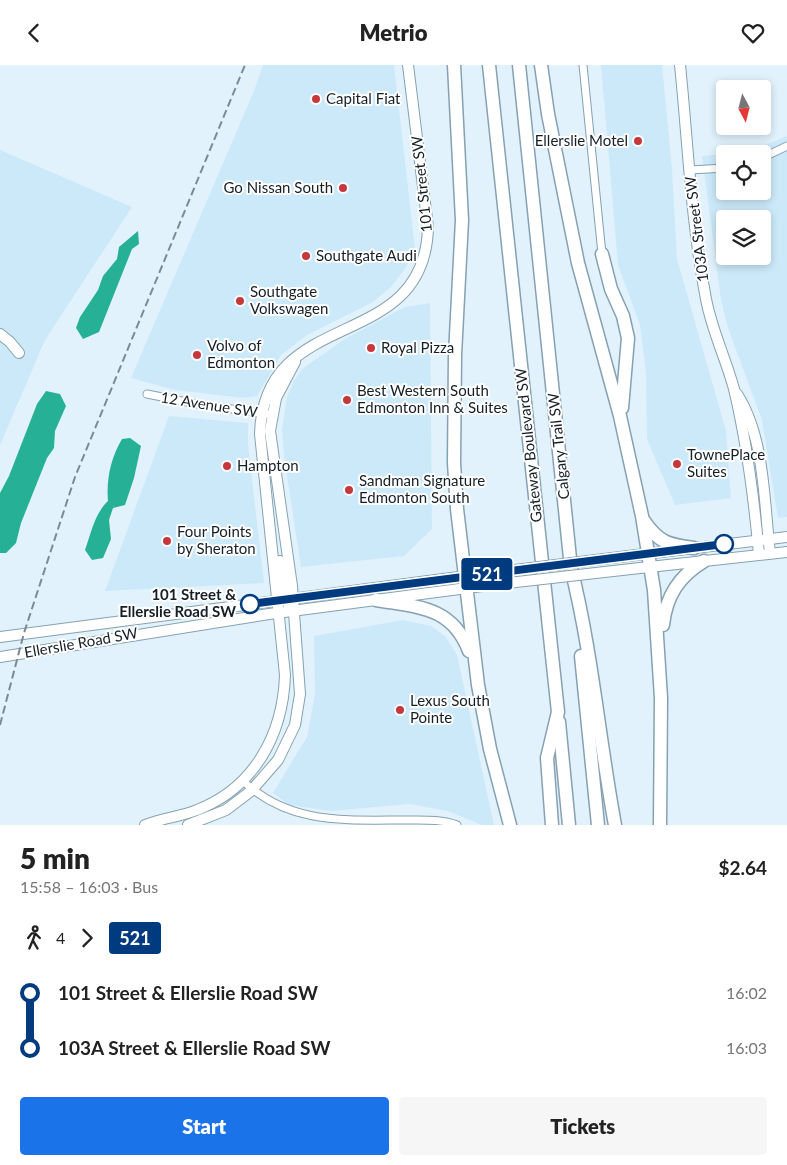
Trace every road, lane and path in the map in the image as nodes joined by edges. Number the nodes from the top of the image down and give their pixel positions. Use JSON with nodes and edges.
{"nodes":[{"id":1,"x":408,"y":65,"type":"edge"},
{"id":2,"x":454,"y":65,"type":"edge"},
{"id":3,"x":489,"y":65,"type":"edge"},
{"id":4,"x":519,"y":65,"type":"edge"},
{"id":5,"x":541,"y":65,"type":"edge"},
{"id":6,"x":582,"y":65,"type":"edge"},
{"id":7,"x":680,"y":65,"type":"edge"},
{"id":8,"x":787,"y":146,"type":"edge"},
{"id":9,"x":771,"y":154,"type":"edge"},
{"id":10,"x":716,"y":169,"type":"edge"},
{"id":11,"x":690,"y":170,"type":"junction"},
{"id":12,"x":602,"y":254,"type":"joint"},
{"id":13,"x":0,"y":334,"type":"edge"},
{"id":14,"x":19,"y":353,"type":"dead end"},
{"id":15,"x":734,"y":388,"type":"junction"},
{"id":16,"x":147,"y":394,"type":"dead end"},
{"id":17,"x":267,"y":414,"type":"junction"},
{"id":18,"x":623,"y":428,"type":"junction"},
{"id":19,"x":642,"y":515,"type":"junction"},
{"id":20,"x":766,"y":517,"type":"junction"},
{"id":21,"x":787,"y":536,"type":"edge"},
{"id":22,"x":768,"y":539,"type":"junction"},
{"id":23,"x":757,"y":540,"type":"junction"},
{"id":24,"x":694,"y":549,"type":"junction"},
{"id":25,"x":787,"y":552,"type":"edge"},
{"id":26,"x":770,"y":553,"type":"junction"},
{"id":27,"x":759,"y":554,"type":"junction"},
{"id":28,"x":648,"y":561,"type":"junction"},
{"id":29,"x":704,"y":561,"type":"junction"},
{"id":30,"x":571,"y":567,"type":"junction"},
{"id":31,"x":464,"y":582,"type":"junction"},
{"id":32,"x":376,"y":599,"type":"junction"},
{"id":33,"x":286,"y":600,"type":"junction"},
{"id":34,"x":293,"y":611,"type":"junction"},
{"id":35,"x":280,"y":612,"type":"junction"},
{"id":36,"x":0,"y":637,"type":"edge"},
{"id":37,"x":0,"y":657,"type":"edge"},
{"id":38,"x":661,"y":678,"type":"junction"},
{"id":39,"x":478,"y":685,"type":"junction"},
{"id":40,"x":558,"y":713,"type":"junction"},
{"id":41,"x":243,"y":781,"type":"junction"},
{"id":42,"x":252,"y":791,"type":"junction"},
{"id":43,"x":145,"y":825,"type":"edge"},
{"id":44,"x":188,"y":825,"type":"edge"},
{"id":45,"x":457,"y":825,"type":"edge"},
{"id":46,"x":510,"y":825,"type":"edge"},
{"id":47,"x":552,"y":825,"type":"edge"},
{"id":48,"x":569,"y":825,"type":"edge"},
{"id":49,"x":598,"y":825,"type":"edge"},
{"id":50,"x":615,"y":825,"type":"edge"},
{"id":51,"x":660,"y":825,"type":"edge"}],
"edges":[{"from":1,"to":17,"type":"street","name":"101 Street SW"},
{"from":2,"to":31,"type":"highway"},
{"from":3,"to":40,"type":"highway","name":"Gateway Boulevard SW"},
{"from":4,"to":30,"type":"highway","name":"Calgary Trail SW"},
{"from":5,"to":18,"type":"highway"},
{"from":6,"to":12,"type":"street"},
{"from":7,"to":11,"type":"street","name":"103A Street SW"},
{"from":8,"to":9,"type":"street"},
{"from":10,"to":11,"type":"street"},
{"from":11,"to":15,"type":"street","name":"103A Street SW"},
{"from":12,"to":18,"type":"highway"},
{"from":13,"to":14,"type":"street"},
{"from":15,"to":20,"type":"street","name":"103A Street SW"},
{"from":15,"to":23,"type":"street","name":"103A Street SW"},
{"from":16,"to":17,"type":"street","name":"12 Avenue SW"},
{"from":17,"to":33,"type":"street","name":"101 Street SW"},
{"from":17,"to":33,"type":"street","name":"101 Street SW"},
{"from":18,"to":19,"type":"highway"},
{"from":19,"to":24,"type":"highway"},
{"from":19,"to":28,"type":"highway"},
{"from":20,"to":21,"type":"street"},
{"from":20,"to":22,"type":"street","name":"103A Street SW"},
{"from":21,"to":22,"type":"street","name":"Ellerslie Road SW"},
{"from":22,"to":23,"type":"street","name":"Ellerslie Road SW"},
{"from":22,"to":26,"type":"street","name":"103A Street SW"},
{"from":23,"to":24,"type":"street","name":"Ellerslie Road SW"},
{"from":23,"to":27,"type":"street","name":"103A Street SW"},
{"from":24,"to":28,"type":"street","name":"Ellerslie Road SW"},
{"from":25,"to":26,"type":"street","name":"Ellerslie Road SW"},
{"from":26,"to":27,"type":"street","name":"Ellerslie Road SW"},
{"from":27,"to":29,"type":"street","name":"Ellerslie Road SW"},
{"from":28,"to":29,"type":"street","name":"Ellerslie Road SW"},
{"from":28,"to":31,"type":"street","name":"Ellerslie Road SW","bridge":true},
{"from":28,"to":31,"type":"street","name":"Ellerslie Road SW","bridge":true},
{"from":28,"to":38,"type":"highway"},
{"from":29,"to":38,"type":"highway"},
{"from":30,"to":49,"type":"highway"},
{"from":30,"to":50,"type":"highway","name":"Calgary Trail SW"},
{"from":31,"to":32,"type":"street","name":"Ellerslie Road SW"},
{"from":31,"to":33,"type":"street","name":"Ellerslie Road SW"},
{"from":31,"to":39,"type":"highway"},
{"from":32,"to":34,"type":"street","name":"Ellerslie Road SW"},
{"from":32,"to":39,"type":"highway"},
{"from":33,"to":34,"type":"street"},
{"from":33,"to":35,"type":"street"},
{"from":33,"to":36,"type":"street","name":"Ellerslie Road SW"},
{"from":34,"to":35,"type":"street","name":"Ellerslie Road SW"},
{"from":34,"to":42,"type":"street"},
{"from":35,"to":37,"type":"street","name":"Ellerslie Road SW"},
{"from":35,"to":41,"type":"street"},
{"from":38,"to":51,"type":"highway"},
{"from":39,"to":46,"type":"highway"},
{"from":40,"to":47,"type":"highway","name":"Gateway Boulevard SW"},
{"from":40,"to":48,"type":"highway"},
{"from":41,"to":42,"type":"street"},
{"from":41,"to":43,"type":"street"},
{"from":42,"to":44,"type":"street"},
{"from":42,"to":45,"type":"street"}]}
